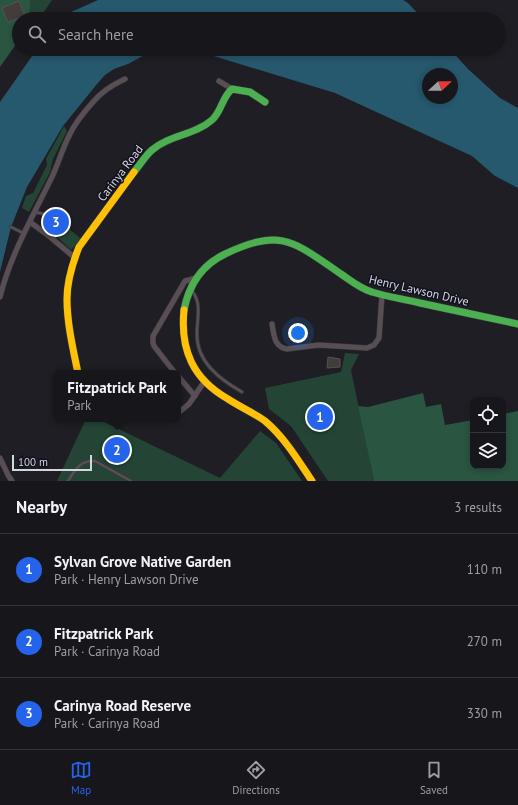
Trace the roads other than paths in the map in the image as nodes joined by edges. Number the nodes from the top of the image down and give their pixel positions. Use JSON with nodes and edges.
{"nodes":[{"id":1,"x":125,"y":79,"type":"dead end"},
{"id":2,"x":219,"y":81,"type":"dead end"},
{"id":3,"x":232,"y":89,"type":"junction"},
{"id":4,"x":265,"y":102,"type":"dead end"},
{"id":5,"x":36,"y":212,"type":"junction"},
{"id":6,"x":30,"y":222,"type":"junction"},
{"id":7,"x":11,"y":227,"type":"dead end"},
{"id":8,"x":24,"y":233,"type":"junction"},
{"id":9,"x":59,"y":244,"type":"junction"},
{"id":10,"x":75,"y":258,"type":"junction"},
{"id":11,"x":196,"y":278,"type":"junction"},
{"id":12,"x":190,"y":289,"type":"junction"},
{"id":13,"x":382,"y":295,"type":"junction"},
{"id":14,"x":0,"y":297,"type":"edge"},
{"id":15,"x":272,"y":324,"type":"dead end"},
{"id":16,"x":518,"y":324,"type":"edge"},
{"id":17,"x":77,"y":370,"type":"edge"},
{"id":18,"x":173,"y":370,"type":"edge"},
{"id":19,"x":181,"y":380,"type":"edge"},
{"id":20,"x":204,"y":382,"type":"junction"},
{"id":21,"x":242,"y":392,"type":"dead end"},
{"id":22,"x":195,"y":396,"type":"junction"},
{"id":23,"x":181,"y":411,"type":"edge"},
{"id":24,"x":0,"y":458,"type":"edge"},
{"id":25,"x":12,"y":481,"type":"edge"},
{"id":26,"x":68,"y":481,"type":"edge"},
{"id":27,"x":131,"y":481,"type":"edge"},
{"id":28,"x":312,"y":481,"type":"edge"}],
"edges":[{"from":1,"to":5,"type":"street"},
{"from":2,"to":3,"type":"street"},
{"from":3,"to":4,"type":"main road"},
{"from":3,"to":10,"type":"main road","name":"Carinya Road"},
{"from":5,"to":6,"type":"street"},
{"from":5,"to":9,"type":"lane"},
{"from":6,"to":8,"type":"street"},
{"from":6,"to":9,"type":"street"},
{"from":7,"to":8,"type":"lane"},
{"from":8,"to":14,"type":"street"},
{"from":9,"to":10,"type":"street"},
{"from":10,"to":17,"type":"main road","name":"Carinya Road"},
{"from":11,"to":12,"type":"main road","name":"Henry Lawson Drive"},
{"from":11,"to":13,"type":"main road","name":"Henry Lawson Drive"},
{"from":11,"to":18,"type":"street","name":"Henry Lawson Drive"},
{"from":12,"to":20,"type":"main road","name":"Henry Lawson Drive"},
{"from":12,"to":21,"type":"lane"},
{"from":13,"to":15,"type":"street"},
{"from":13,"to":16,"type":"main road","name":"Henry Lawson Drive"},
{"from":19,"to":22,"type":"street"},
{"from":20,"to":22,"type":"street"},
{"from":20,"to":28,"type":"main road","name":"Henry Lawson Drive"},
{"from":22,"to":23,"type":"street"},
{"from":24,"to":25,"type":"street"},
{"from":26,"to":27,"type":"lane"}]}
